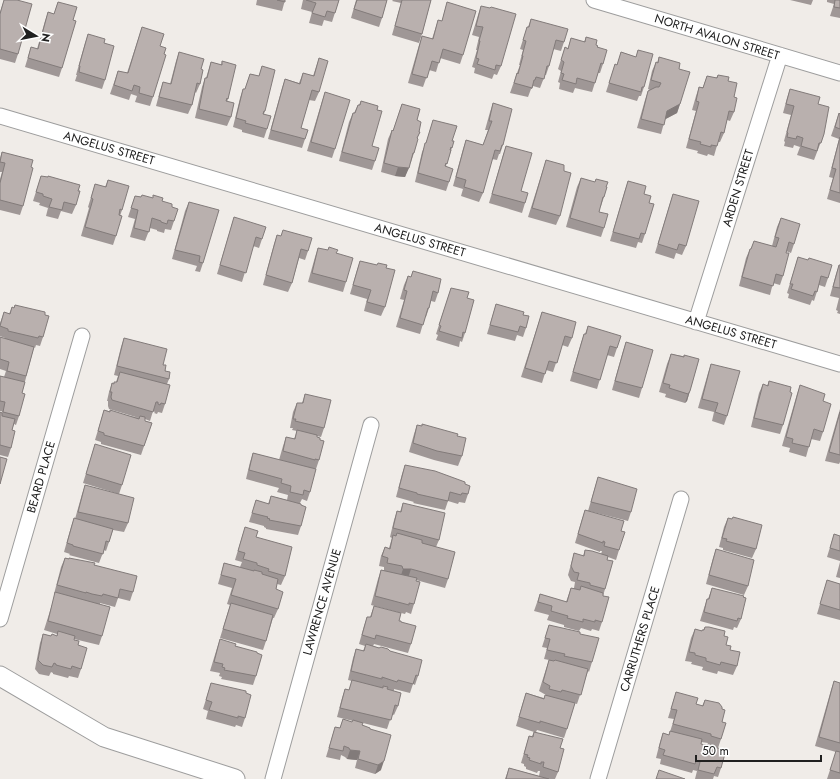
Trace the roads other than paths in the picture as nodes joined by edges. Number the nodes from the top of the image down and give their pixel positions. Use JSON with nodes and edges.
{"nodes":[{"id":1,"x":594,"y":0,"type":"edge"},
{"id":2,"x":780,"y":55,"type":"junction"},
{"id":3,"x":840,"y":73,"type":"edge"},
{"id":4,"x":0,"y":116,"type":"edge"},
{"id":5,"x":696,"y":322,"type":"junction"},
{"id":6,"x":82,"y":336,"type":"dead end"},
{"id":7,"x":840,"y":364,"type":"edge"},
{"id":8,"x":371,"y":425,"type":"dead end"},
{"id":9,"x":681,"y":499,"type":"dead end"},
{"id":10,"x":0,"y":619,"type":"edge"},
{"id":11,"x":0,"y":676,"type":"edge"},
{"id":12,"x":235,"y":779,"type":"edge"},
{"id":13,"x":273,"y":779,"type":"edge"},
{"id":14,"x":598,"y":779,"type":"edge"}],
"edges":[{"from":1,"to":2,"type":"street","name":"NORTH AVALON STREET"},
{"from":2,"to":3,"type":"street","name":"NORTH AVALON STREET"},
{"from":2,"to":5,"type":"street","name":"ARDEN STREET"},
{"from":4,"to":5,"type":"street","name":"ANGELUS STREET"},
{"from":5,"to":7,"type":"street","name":"ANGELUS STREET"},
{"from":6,"to":10,"type":"street","name":"BEARD PLACE"},
{"from":8,"to":13,"type":"street","name":"LAWRENCE AVENUE"},
{"from":9,"to":14,"type":"street","name":"CARRUTHERS PLACE"},
{"from":11,"to":12,"type":"street"}]}
